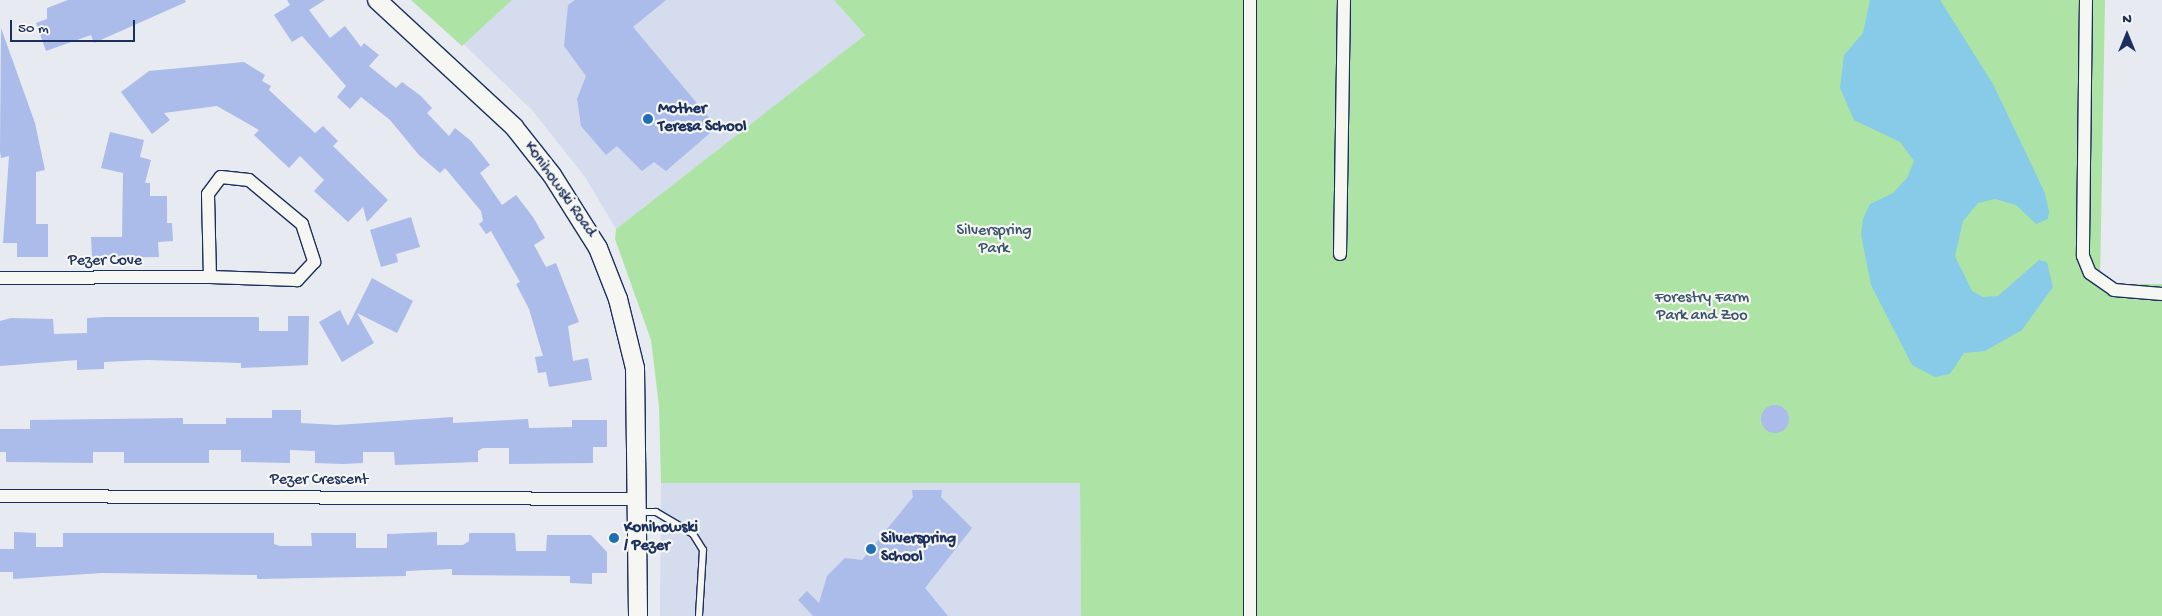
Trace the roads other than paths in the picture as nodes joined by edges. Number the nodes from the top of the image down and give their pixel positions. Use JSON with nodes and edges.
{"nodes":[{"id":1,"x":377,"y":0,"type":"edge"},
{"id":2,"x":1250,"y":0,"type":"edge"},
{"id":3,"x":1344,"y":0,"type":"edge"},
{"id":4,"x":2086,"y":0,"type":"edge"},
{"id":5,"x":1340,"y":254,"type":"dead end"},
{"id":6,"x":210,"y":277,"type":"junction"},
{"id":7,"x":0,"y":278,"type":"edge"},
{"id":8,"x":2162,"y":294,"type":"edge"},
{"id":9,"x":0,"y":496,"type":"edge"},
{"id":10,"x":638,"y":506,"type":"junction"},
{"id":11,"x":638,"y":616,"type":"edge"},
{"id":12,"x":699,"y":616,"type":"edge"},
{"id":13,"x":1250,"y":616,"type":"edge"}],
"edges":[{"from":1,"to":10,"type":"street","name":"Konihowski Road"},
{"from":2,"to":13,"type":"street"},
{"from":3,"to":5,"type":"street"},
{"from":4,"to":8,"type":"street"},
{"from":6,"to":6,"type":"street","name":"Pezer Cove"},
{"from":6,"to":7,"type":"street","name":"Pezer Cove"},
{"from":9,"to":10,"type":"street","name":"Pezer Crescent"},
{"from":10,"to":11,"type":"street","name":"Konihowski Road"},
{"from":10,"to":12,"type":"lane"}]}
